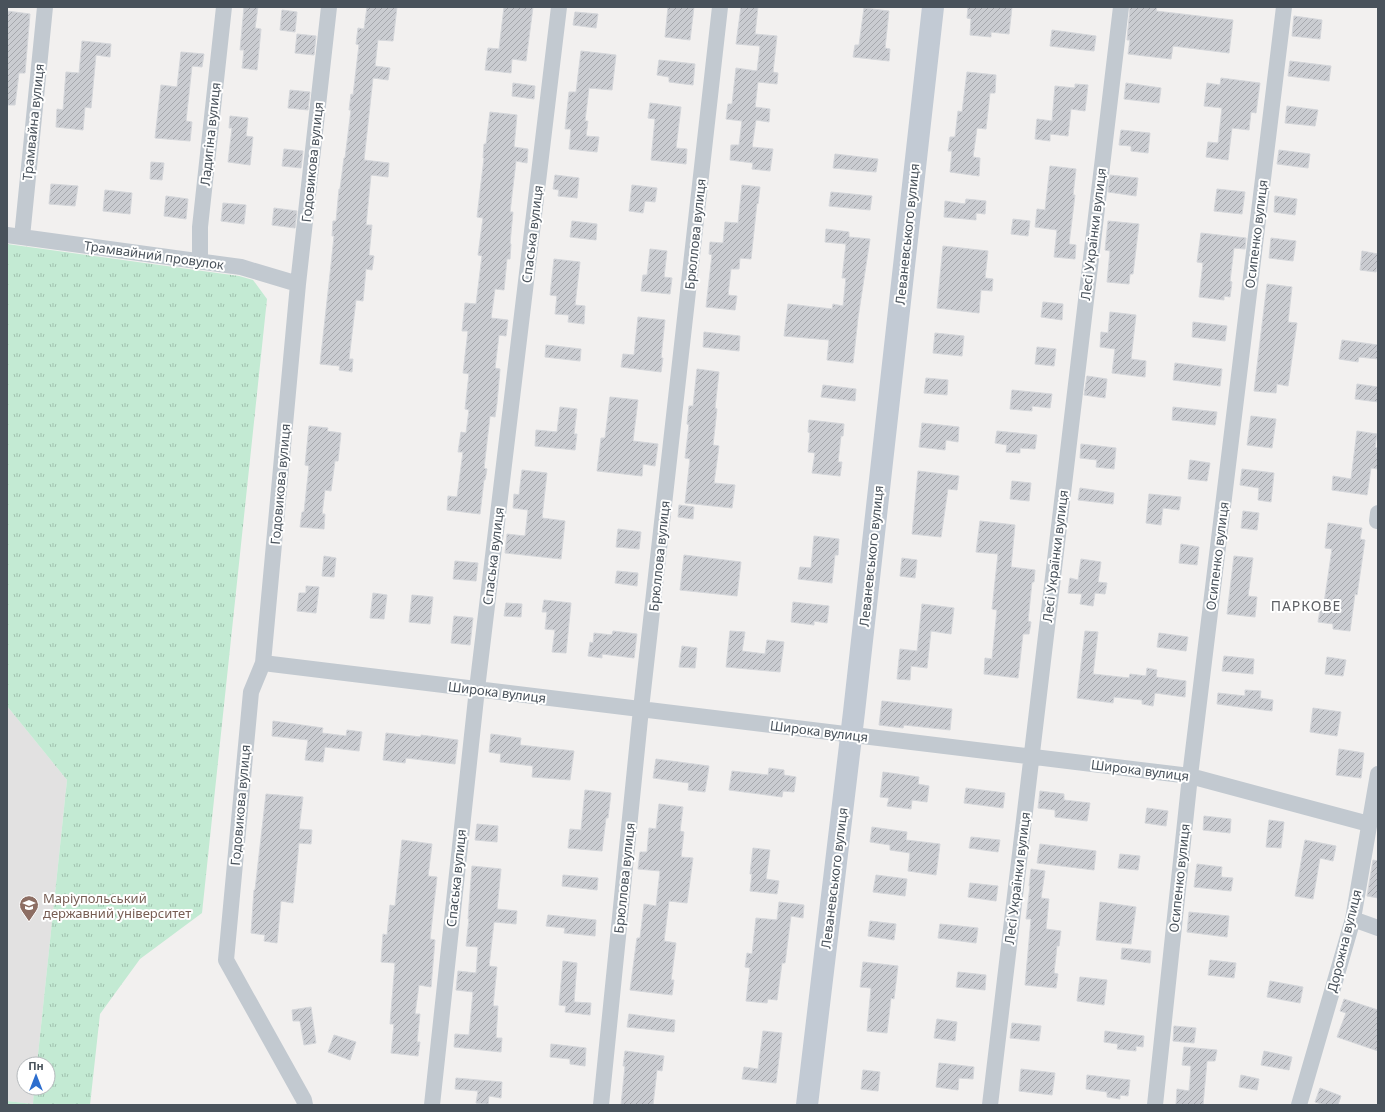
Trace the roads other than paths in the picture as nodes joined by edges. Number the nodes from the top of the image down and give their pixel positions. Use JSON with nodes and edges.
{"nodes":[{"id":1,"x":45,"y":7,"type":"edge"},
{"id":2,"x":224,"y":7,"type":"edge"},
{"id":3,"x":329,"y":7,"type":"edge"},
{"id":4,"x":559,"y":7,"type":"edge"},
{"id":5,"x":720,"y":7,"type":"edge"},
{"id":6,"x":933,"y":7,"type":"edge"},
{"id":7,"x":1121,"y":7,"type":"edge"},
{"id":8,"x":1284,"y":7,"type":"edge"},
{"id":9,"x":14,"y":236,"type":"edge"},
{"id":10,"x":200,"y":261,"type":"junction"},
{"id":11,"x":298,"y":284,"type":"junction"},
{"id":12,"x":1378,"y":513,"type":"edge"},
{"id":13,"x":1378,"y":521,"type":"edge"},
{"id":14,"x":263,"y":663,"type":"junction"},
{"id":15,"x":477,"y":689,"type":"junction"},
{"id":16,"x":641,"y":709,"type":"junction"},
{"id":17,"x":851,"y":735,"type":"junction"},
{"id":18,"x":1031,"y":757,"type":"junction"},
{"id":19,"x":1378,"y":774,"type":"edge"},
{"id":20,"x":1190,"y":776,"type":"junction"},
{"id":21,"x":1370,"y":824,"type":"junction"},
{"id":22,"x":1353,"y":919,"type":"junction"},
{"id":23,"x":1378,"y":928,"type":"edge"},
{"id":24,"x":305,"y":1105,"type":"edge"},
{"id":25,"x":432,"y":1105,"type":"edge"},
{"id":26,"x":601,"y":1105,"type":"edge"},
{"id":27,"x":807,"y":1105,"type":"edge"},
{"id":28,"x":990,"y":1105,"type":"edge"},
{"id":29,"x":1155,"y":1105,"type":"edge"},
{"id":30,"x":1299,"y":1105,"type":"edge"}],
"edges":[{"from":1,"to":9,"type":"street","name":"Трамвайна вулиця"},
{"from":2,"to":10,"type":"street","name":"Ладигіна вулиця"},
{"from":3,"to":11,"type":"street","name":"Годовикова вулиця"},
{"from":4,"to":15,"type":"street","name":"Спаська вулиця"},
{"from":5,"to":16,"type":"street","name":"Брюллова вулиця"},
{"from":6,"to":17,"type":"street","name":"Леваневського вулиця"},
{"from":7,"to":18,"type":"street","name":"Лесі Українки вулиця"},
{"from":8,"to":20,"type":"street","name":"Осипенко вулиця"},
{"from":9,"to":10,"type":"street","name":"Трамвайний провулок"},
{"from":10,"to":11,"type":"street","name":"Трамвайний провулок"},
{"from":11,"to":14,"type":"street","name":"Годовикова вулиця"},
{"from":12,"to":13,"type":"street"},
{"from":14,"to":15,"type":"street","name":"Широка вулиця"},
{"from":14,"to":24,"type":"street","name":"Годовикова вулиця"},
{"from":15,"to":16,"type":"street","name":"Широка вулиця"},
{"from":15,"to":25,"type":"street","name":"Спаська вулиця"},
{"from":16,"to":17,"type":"street","name":"Широка вулиця"},
{"from":16,"to":26,"type":"street","name":"Брюллова вулиця"},
{"from":17,"to":18,"type":"street","name":"Широка вулиця"},
{"from":17,"to":27,"type":"street","name":"Леваневського вулиця"},
{"from":18,"to":20,"type":"street","name":"Широка вулиця"},
{"from":18,"to":28,"type":"street","name":"Лесі Українки вулиця"},
{"from":19,"to":21,"type":"street","name":"Дорожна вулиця"},
{"from":20,"to":21,"type":"street","name":"Широка вулиця"},
{"from":20,"to":29,"type":"street","name":"Осипенко вулиця"},
{"from":21,"to":22,"type":"street","name":"Дорожна вулиця"},
{"from":22,"to":23,"type":"street"},
{"from":22,"to":30,"type":"street","name":"Дорожна вулиця"}]}
